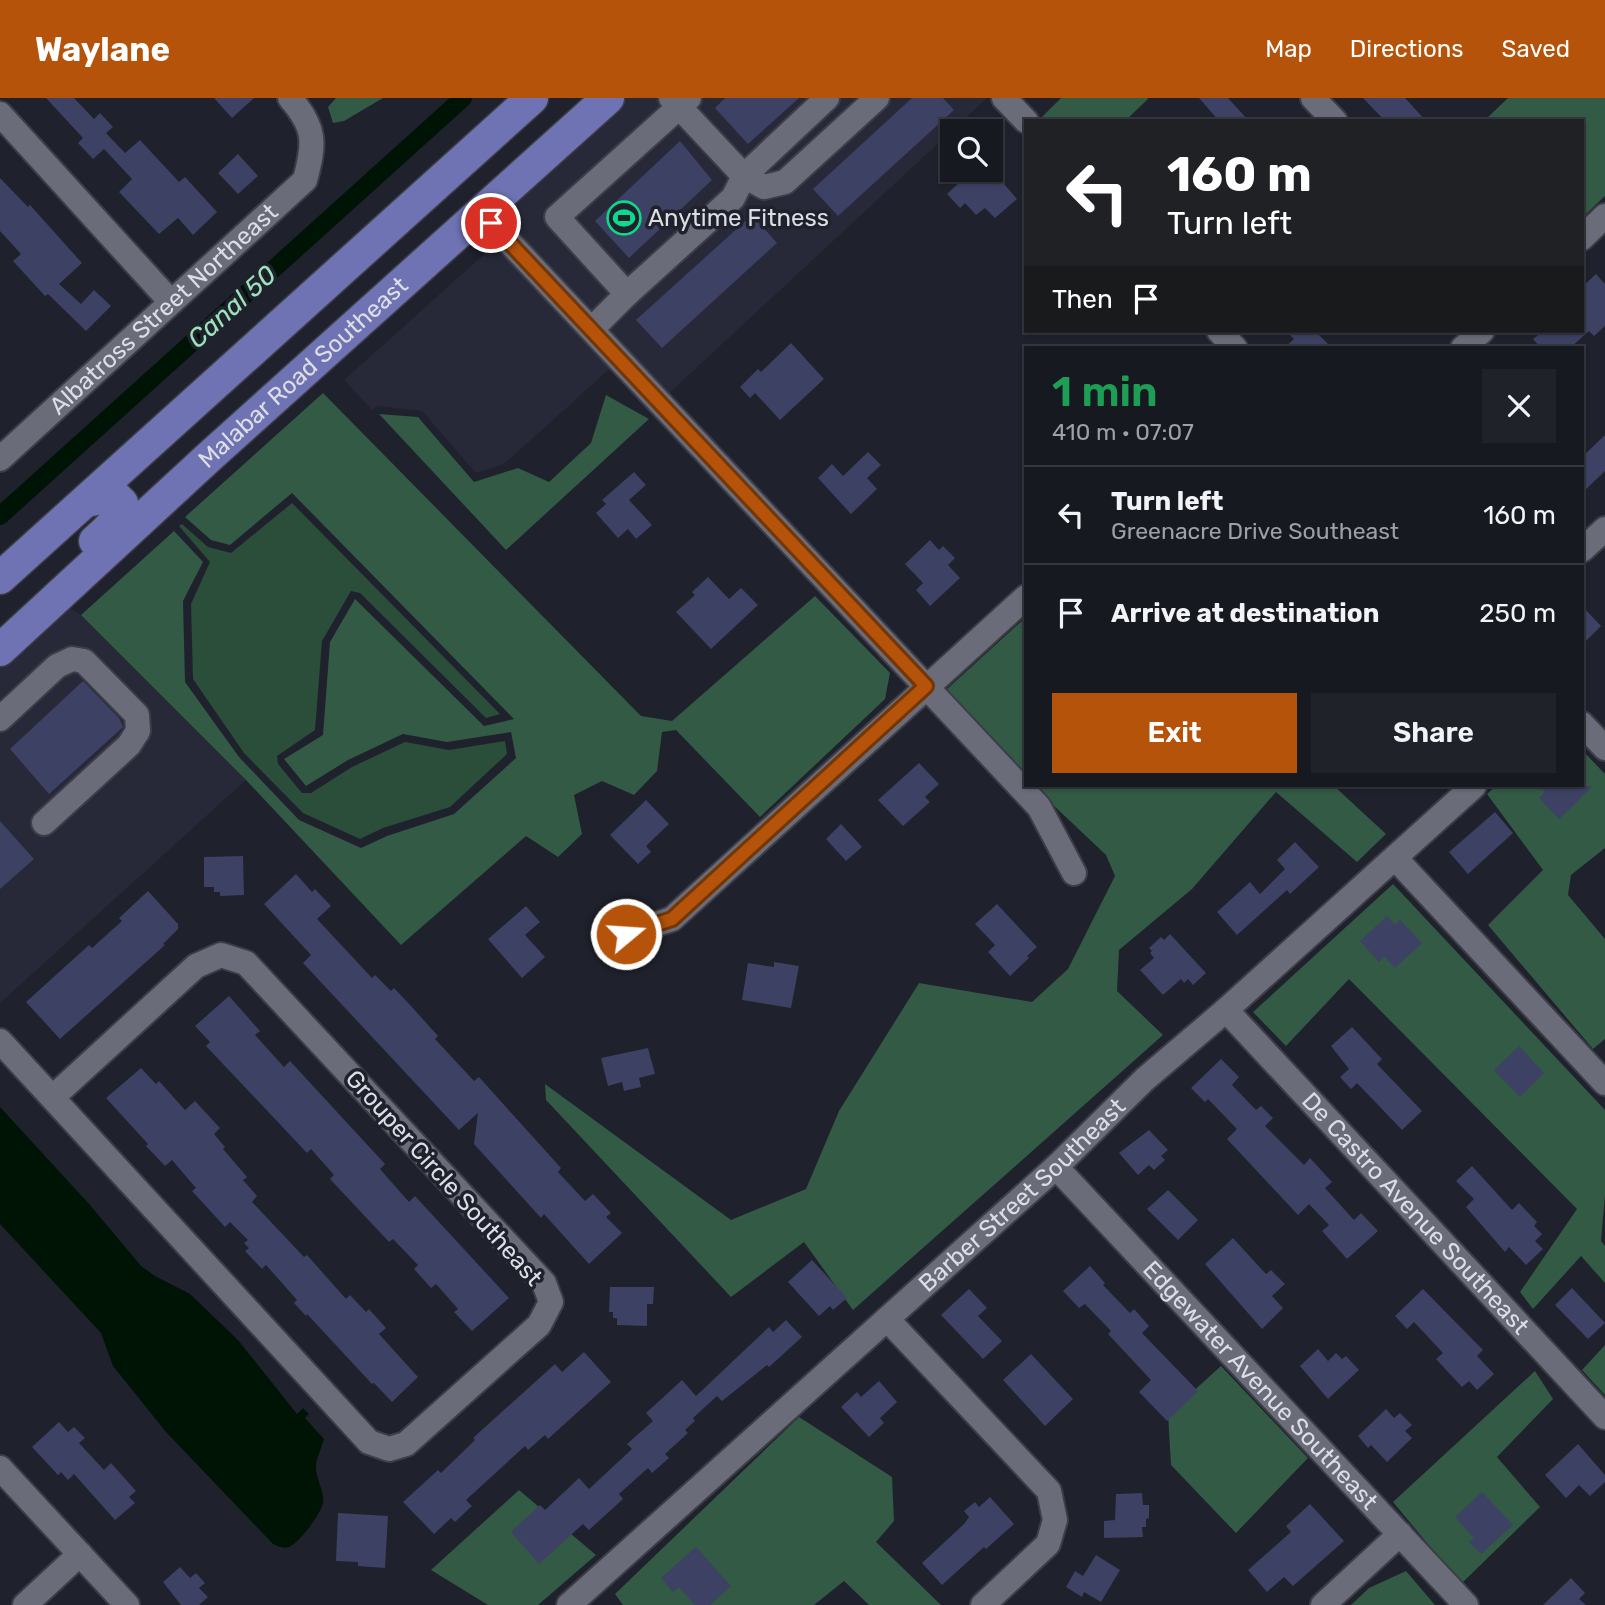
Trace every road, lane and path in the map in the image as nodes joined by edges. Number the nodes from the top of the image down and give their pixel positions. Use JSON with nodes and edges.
{"nodes":[{"id":1,"x":290,"y":98,"type":"edge"},
{"id":2,"x":532,"y":98,"type":"edge"},
{"id":3,"x":551,"y":98,"type":"edge"},
{"id":4,"x":608,"y":98,"type":"edge"},
{"id":5,"x":827,"y":98,"type":"edge"},
{"id":6,"x":877,"y":98,"type":"edge"},
{"id":7,"x":1004,"y":98,"type":"edge"},
{"id":8,"x":1313,"y":98,"type":"edge"},
{"id":9,"x":680,"y":101,"type":"edge"},
{"id":10,"x":0,"y":114,"type":"edge"},
{"id":11,"x":1024,"y":119,"type":"edge"},
{"id":12,"x":1333,"y":119,"type":"edge"},
{"id":13,"x":744,"y":176,"type":"junction"},
{"id":14,"x":421,"y":204,"type":"junction"},
{"id":15,"x":481,"y":212,"type":"junction"},
{"id":16,"x":1605,"y":216,"type":"edge"},
{"id":17,"x":1584,"y":236,"type":"edge"},
{"id":18,"x":627,"y":294,"type":"junction"},
{"id":19,"x":171,"y":302,"type":"junction"},
{"id":20,"x":281,"y":325,"type":"junction"},
{"id":21,"x":592,"y":329,"type":"junction"},
{"id":22,"x":1221,"y":333,"type":"edge"},
{"id":23,"x":1480,"y":333,"type":"edge"},
{"id":24,"x":1234,"y":346,"type":"edge"},
{"id":25,"x":1465,"y":346,"type":"edge"},
{"id":26,"x":314,"y":364,"type":"junction"},
{"id":27,"x":1,"y":457,"type":"edge"},
{"id":28,"x":209,"y":457,"type":"junction"},
{"id":29,"x":86,"y":501,"type":"junction"},
{"id":30,"x":1605,"y":529,"type":"edge"},
{"id":31,"x":1584,"y":549,"type":"edge"},
{"id":32,"x":0,"y":578,"type":"edge"},
{"id":33,"x":1024,"y":599,"type":"edge"},
{"id":34,"x":0,"y":643,"type":"edge"},
{"id":35,"x":0,"y":650,"type":"edge"},
{"id":36,"x":926,"y":686,"type":"junction"},
{"id":37,"x":0,"y":719,"type":"edge"},
{"id":38,"x":1584,"y":726,"type":"edge"},
{"id":39,"x":1605,"y":748,"type":"edge"},
{"id":40,"x":1473,"y":787,"type":"edge"},
{"id":41,"x":44,"y":823,"type":"dead end"},
{"id":42,"x":1395,"y":859,"type":"junction"},
{"id":43,"x":1074,"y":873,"type":"dead end"},
{"id":44,"x":626,"y":934,"type":"dead end"},
{"id":45,"x":1226,"y":1010,"type":"junction"},
{"id":46,"x":0,"y":1041,"type":"edge"},
{"id":47,"x":1605,"y":1083,"type":"edge"},
{"id":48,"x":53,"y":1097,"type":"junction"},
{"id":49,"x":1056,"y":1167,"type":"junction"},
{"id":50,"x":887,"y":1319,"type":"junction"},
{"id":51,"x":1605,"y":1417,"type":"edge"},
{"id":52,"x":0,"y":1468,"type":"edge"},
{"id":53,"x":1400,"y":1534,"type":"junction"},
{"id":54,"x":79,"y":1554,"type":"junction"},
{"id":55,"x":25,"y":1605,"type":"edge"},
{"id":56,"x":127,"y":1605,"type":"edge"},
{"id":57,"x":569,"y":1605,"type":"edge"},
{"id":58,"x":983,"y":1605,"type":"edge"},
{"id":59,"x":1323,"y":1605,"type":"edge"},
{"id":60,"x":1466,"y":1605,"type":"edge"}],
"edges":[{"from":1,"to":19,"type":"street","name":"Albatross Street Northeast"},
{"from":2,"to":14,"type":"main road","name":"Malabar Road Southeast"},
{"from":3,"to":15,"type":"main road"},
{"from":4,"to":15,"type":"main road","name":"Malabar Road Southeast"},
{"from":5,"to":13,"type":"street"},
{"from":6,"to":13,"type":"street"},
{"from":7,"to":11,"type":"street"},
{"from":8,"to":12,"type":"street"},
{"from":9,"to":13,"type":"street"},
{"from":9,"to":18,"type":"street"},
{"from":10,"to":19,"type":"street"},
{"from":13,"to":18,"type":"street"},
{"from":14,"to":15,"type":"main road"},
{"from":14,"to":20,"type":"main road","name":"Malabar Road Southeast"},
{"from":14,"to":26,"type":"main road"},
{"from":15,"to":21,"type":"street"},
{"from":15,"to":26,"type":"main road","name":"Malabar Road Southeast"},
{"from":16,"to":17,"type":"street"},
{"from":18,"to":21,"type":"street"},
{"from":19,"to":27,"type":"street","name":"Albatross Street Northeast"},
{"from":20,"to":28,"type":"main road"},
{"from":20,"to":29,"type":"main road","name":"Malabar Road Southeast"},
{"from":21,"to":36,"type":"street"},
{"from":22,"to":24,"type":"street"},
{"from":23,"to":25,"type":"street"},
{"from":26,"to":28,"type":"main road","name":"Malabar Road Southeast"},
{"from":28,"to":35,"type":"main road","name":"Malabar Road Southeast"},
{"from":29,"to":32,"type":"main road","name":"Malabar Road Southeast"},
{"from":29,"to":34,"type":"main road"},
{"from":30,"to":31,"type":"street"},
{"from":33,"to":36,"type":"street"},
{"from":36,"to":43,"type":"street"},
{"from":36,"to":44,"type":"street"},
{"from":37,"to":41,"type":"street"},
{"from":38,"to":39,"type":"street"},
{"from":40,"to":42,"type":"street","name":"Barber Street Southeast"},
{"from":42,"to":45,"type":"street","name":"Barber Street Southeast"},
{"from":42,"to":47,"type":"street"},
{"from":45,"to":49,"type":"street","name":"Barber Street Southeast"},
{"from":45,"to":51,"type":"street","name":"De Castro Avenue Southeast"},
{"from":46,"to":48,"type":"street","name":"Grouper Circle Southeast"},
{"from":48,"to":48,"type":"street","name":"Grouper Circle Southeast"},
{"from":49,"to":50,"type":"street","name":"Barber Street Southeast"},
{"from":49,"to":53,"type":"street","name":"Edgewater Avenue Southeast"},
{"from":50,"to":57,"type":"street","name":"Barber Street Southeast"},
{"from":50,"to":58,"type":"street"},
{"from":52,"to":54,"type":"street"},
{"from":53,"to":59,"type":"street"},
{"from":53,"to":60,"type":"street","name":"Edgewater Avenue Southeast"},
{"from":54,"to":55,"type":"street"},
{"from":54,"to":56,"type":"street"}]}
